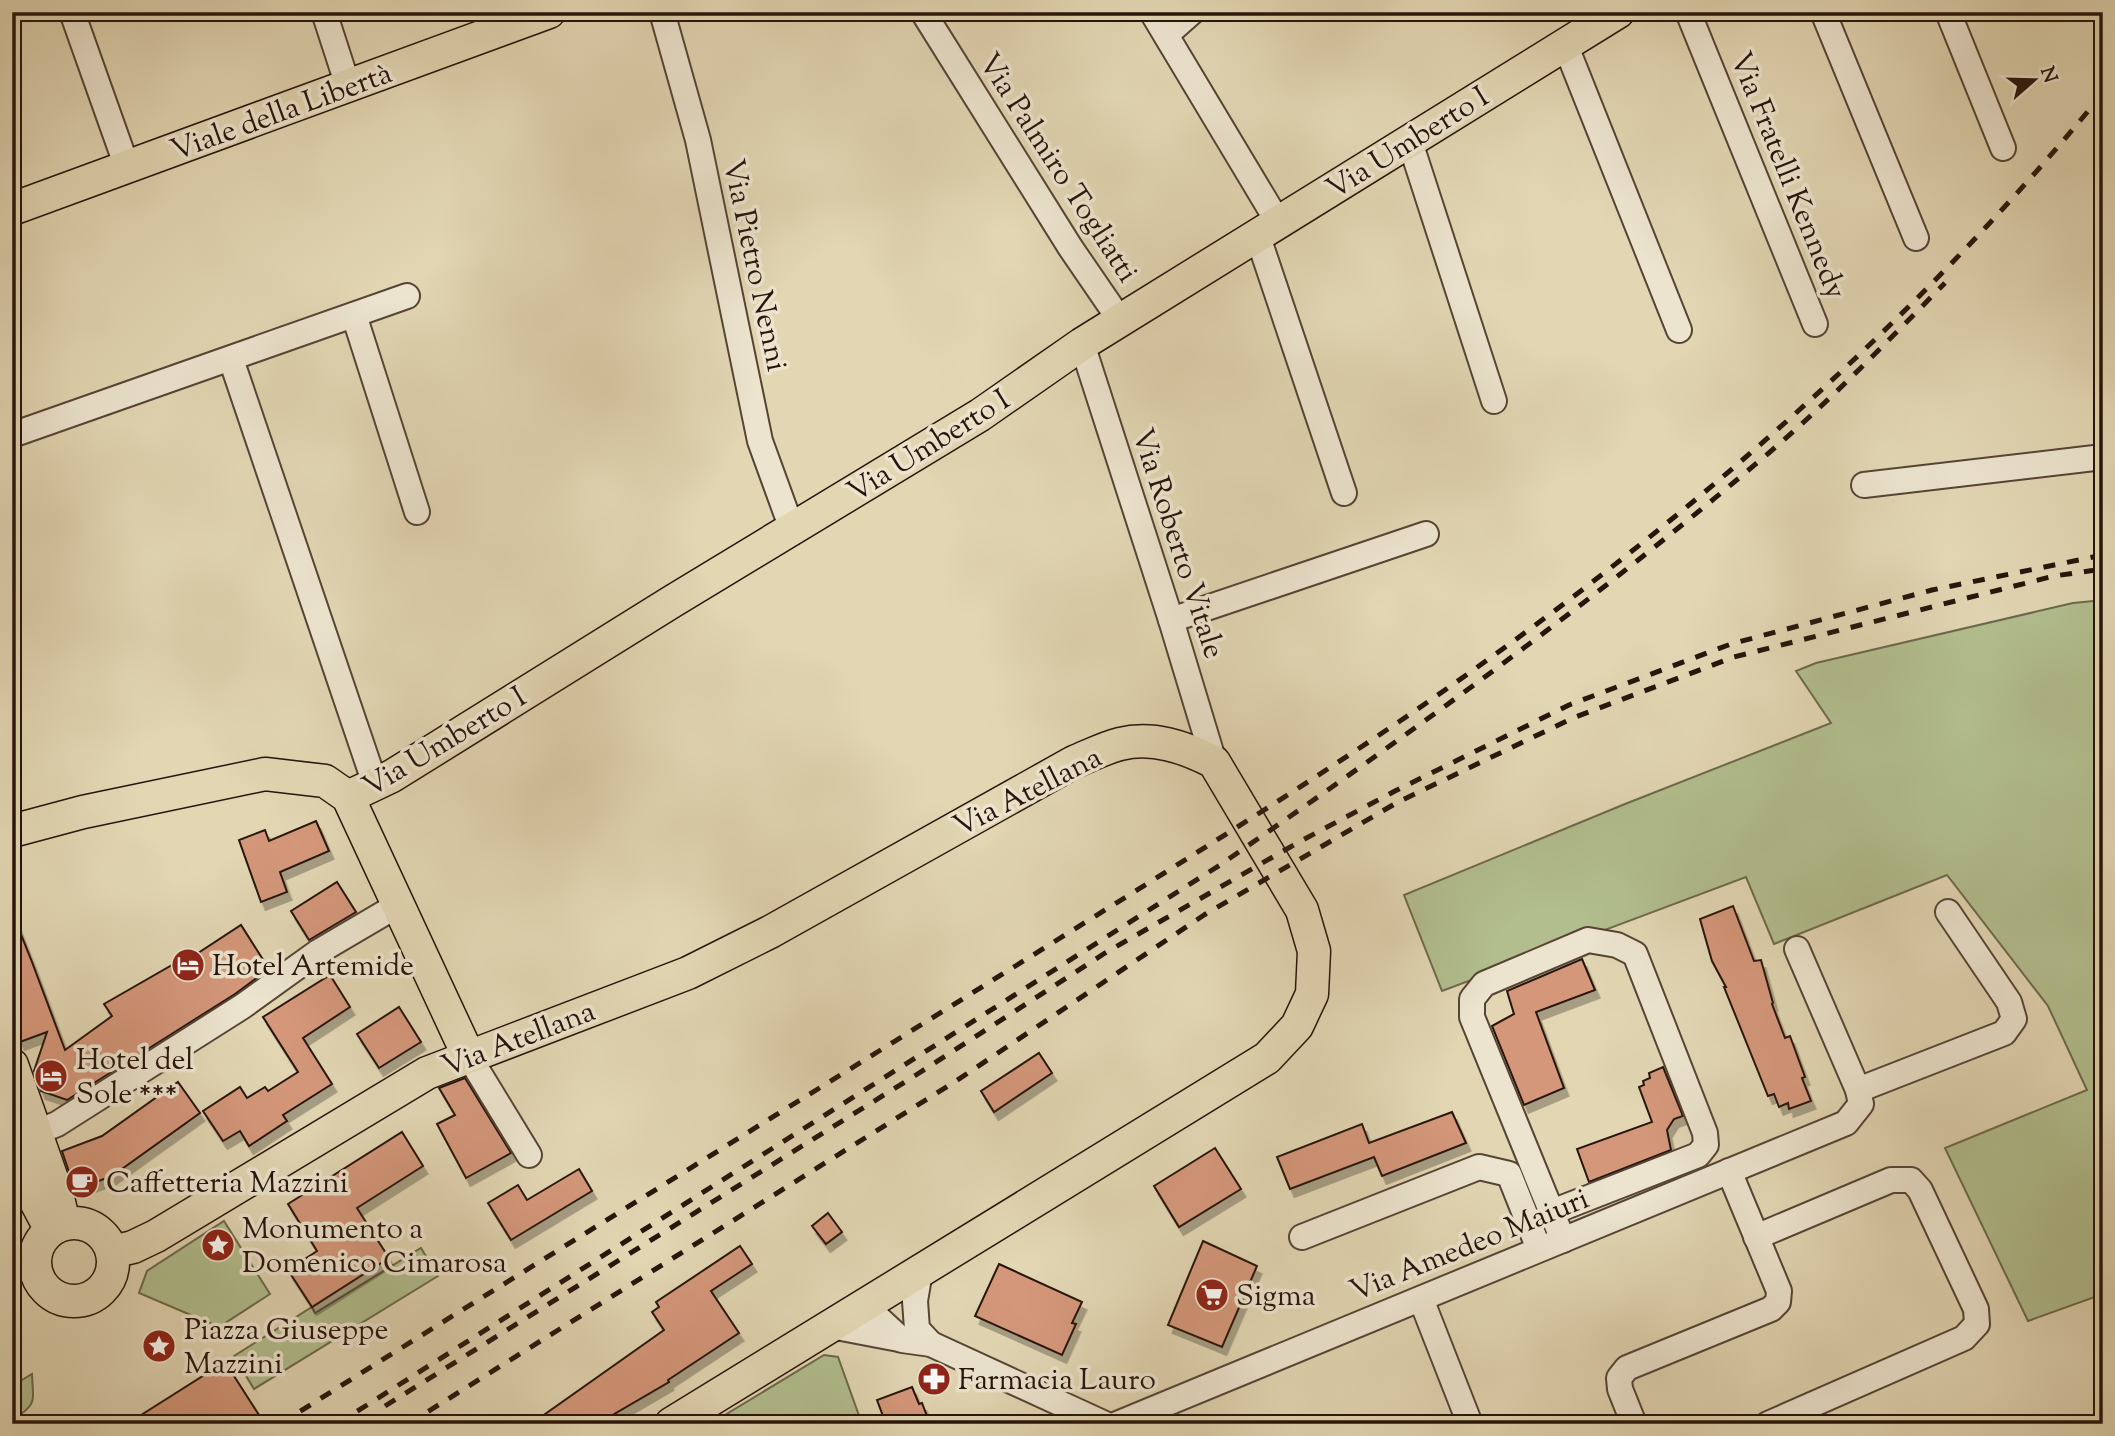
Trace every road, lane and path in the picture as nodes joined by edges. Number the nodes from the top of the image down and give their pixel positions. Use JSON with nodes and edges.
{"nodes":[{"id":1,"x":72,"y":12,"type":"edge"},
{"id":2,"x":324,"y":12,"type":"edge"},
{"id":3,"x":549,"y":12,"type":"edge"},
{"id":4,"x":662,"y":12,"type":"edge"},
{"id":5,"x":923,"y":12,"type":"edge"},
{"id":6,"x":1152,"y":12,"type":"edge"},
{"id":7,"x":1192,"y":12,"type":"edge"},
{"id":8,"x":1618,"y":12,"type":"edge"},
{"id":9,"x":1688,"y":12,"type":"edge"},
{"id":10,"x":1823,"y":12,"type":"edge"},
{"id":11,"x":1948,"y":12,"type":"edge"},
{"id":12,"x":1166,"y":35,"type":"junction"},
{"id":13,"x":1565,"y":44,"type":"junction"},
{"id":14,"x":348,"y":86,"type":"junction"},
{"id":15,"x":1410,"y":142,"type":"junction"},
{"id":16,"x":2003,"y":148,"type":"dead end"},
{"id":17,"x":127,"y":167,"type":"junction"},
{"id":18,"x":12,"y":209,"type":"edge"},
{"id":19,"x":1267,"y":228,"type":"junction"},
{"id":20,"x":1916,"y":238,"type":"dead end"},
{"id":21,"x":407,"y":296,"type":"dead end"},
{"id":22,"x":354,"y":315,"type":"junction"},
{"id":23,"x":1120,"y":320,"type":"junction"},
{"id":24,"x":1815,"y":324,"type":"dead end"},
{"id":25,"x":1679,"y":330,"type":"dead end"},
{"id":26,"x":1082,"y":344,"type":"junction"},
{"id":27,"x":235,"y":371,"type":"dead end"},
{"id":28,"x":1494,"y":401,"type":"dead end"},
{"id":29,"x":12,"y":435,"type":"edge"},
{"id":30,"x":2103,"y":457,"type":"edge"},
{"id":31,"x":1864,"y":485,"type":"dead end"},
{"id":32,"x":1344,"y":493,"type":"dead end"},
{"id":33,"x":417,"y":512,"type":"dead end"},
{"id":34,"x":792,"y":529,"type":"junction"},
{"id":35,"x":1426,"y":534,"type":"dead end"},
{"id":36,"x":1171,"y":620,"type":"junction"},
{"id":37,"x":1213,"y":762,"type":"junction"},
{"id":38,"x":362,"y":791,"type":"junction"},
{"id":39,"x":12,"y":831,"type":"edge"},
{"id":40,"x":398,"y":905,"type":"junction"},
{"id":41,"x":1948,"y":912,"type":"dead end"},
{"id":42,"x":1797,"y":949,"type":"dead end"},
{"id":43,"x":468,"y":1055,"type":"junction"},
{"id":44,"x":12,"y":1065,"type":"edge"},
{"id":45,"x":1858,"y":1090,"type":"junction"},
{"id":46,"x":24,"y":1134,"type":"edge"},
{"id":47,"x":528,"y":1155,"type":"dead end"},
{"id":48,"x":1729,"y":1171,"type":"junction"},
{"id":49,"x":1552,"y":1212,"type":"junction"},
{"id":50,"x":57,"y":1227,"type":"junction"},
{"id":51,"x":1302,"y":1237,"type":"dead end"},
{"id":52,"x":1756,"y":1237,"type":"junction"},
{"id":53,"x":1563,"y":1240,"type":"junction"},
{"id":54,"x":1539,"y":1250,"type":"junction"},
{"id":55,"x":112,"y":1252,"type":"junction"},
{"id":56,"x":920,"y":1271,"type":"junction"},
{"id":57,"x":876,"y":1298,"type":"junction"},
{"id":58,"x":1421,"y":1298,"type":"junction"},
{"id":59,"x":831,"y":1325,"type":"junction"},
{"id":60,"x":917,"y":1338,"type":"junction"},
{"id":61,"x":671,"y":1424,"type":"edge"},
{"id":62,"x":1105,"y":1424,"type":"edge"},
{"id":63,"x":1117,"y":1424,"type":"edge"},
{"id":64,"x":1471,"y":1424,"type":"edge"},
{"id":65,"x":1634,"y":1424,"type":"edge"},
{"id":66,"x":1768,"y":1424,"type":"edge"}],
"edges":[{"from":1,"to":17,"type":"street"},
{"from":2,"to":14,"type":"street"},
{"from":3,"to":14,"type":"main road","name":"Viale della Libertà"},
{"from":4,"to":34,"type":"street","name":"Via Pietro Nenni"},
{"from":5,"to":23,"type":"street","name":"Via Palmiro Togliatti"},
{"from":6,"to":12,"type":"street"},
{"from":7,"to":12,"type":"street"},
{"from":8,"to":13,"type":"main road","name":"Via Umberto I"},
{"from":9,"to":24,"type":"street","name":"Via Fratelli Kennedy"},
{"from":10,"to":20,"type":"street"},
{"from":11,"to":16,"type":"street"},
{"from":12,"to":19,"type":"street"},
{"from":13,"to":15,"type":"main road","name":"Via Umberto I"},
{"from":13,"to":25,"type":"street"},
{"from":14,"to":17,"type":"main road","name":"Viale della Libertà"},
{"from":15,"to":19,"type":"main road","name":"Via Umberto I"},
{"from":15,"to":28,"type":"street"},
{"from":17,"to":18,"type":"main road","name":"Viale della Libertà"},
{"from":19,"to":23,"type":"main road","name":"Via Umberto I"},
{"from":19,"to":32,"type":"street"},
{"from":21,"to":22,"type":"street"},
{"from":22,"to":29,"type":"street"},
{"from":22,"to":33,"type":"street"},
{"from":23,"to":26,"type":"main road","name":"Via Umberto I"},
{"from":26,"to":34,"type":"main road","name":"Via Umberto I"},
{"from":26,"to":36,"type":"street","name":"Via Roberto Vitale"},
{"from":27,"to":38,"type":"street"},
{"from":30,"to":31,"type":"street"},
{"from":34,"to":38,"type":"main road","name":"Via Umberto I"},
{"from":35,"to":36,"type":"street"},
{"from":36,"to":37,"type":"street","name":"Via Roberto Vitale"},
{"from":37,"to":43,"type":"main road","name":"Via Atellana"},
{"from":37,"to":56,"type":"main road"},
{"from":38,"to":39,"type":"main road"},
{"from":38,"to":40,"type":"main road"},
{"from":40,"to":43,"type":"main road"},
{"from":40,"to":46,"type":"street"},
{"from":41,"to":45,"type":"street"},
{"from":42,"to":45,"type":"street"},
{"from":43,"to":47,"type":"street"},
{"from":43,"to":55,"type":"main road","name":"Via Atellana"},
{"from":44,"to":46,"type":"main road"},
{"from":45,"to":48,"type":"street","name":"Via Amedeo Maiuri"},
{"from":46,"to":50,"type":"main road"},
{"from":48,"to":52,"type":"street"},
{"from":48,"to":53,"type":"street","name":"Via Amedeo Maiuri"},
{"from":49,"to":49,"type":"street"},
{"from":49,"to":53,"type":"street"},
{"from":50,"to":55,"type":"main road"},
{"from":50,"to":55,"type":"main road"},
{"from":51,"to":54,"type":"street"},
{"from":52,"to":65,"type":"street"},
{"from":52,"to":66,"type":"street"},
{"from":53,"to":54,"type":"street","name":"Via Amedeo Maiuri"},
{"from":54,"to":58,"type":"street","name":"Via Amedeo Maiuri"},
{"from":56,"to":57,"type":"main road"},
{"from":56,"to":60,"type":"street"},
{"from":57,"to":59,"type":"main road"},
{"from":57,"to":60,"type":"street"},
{"from":58,"to":63,"type":"street","name":"Via Amedeo Maiuri"},
{"from":58,"to":64,"type":"street"},
{"from":59,"to":60,"type":"street"},
{"from":59,"to":61,"type":"main road"},
{"from":60,"to":62,"type":"street"}]}
